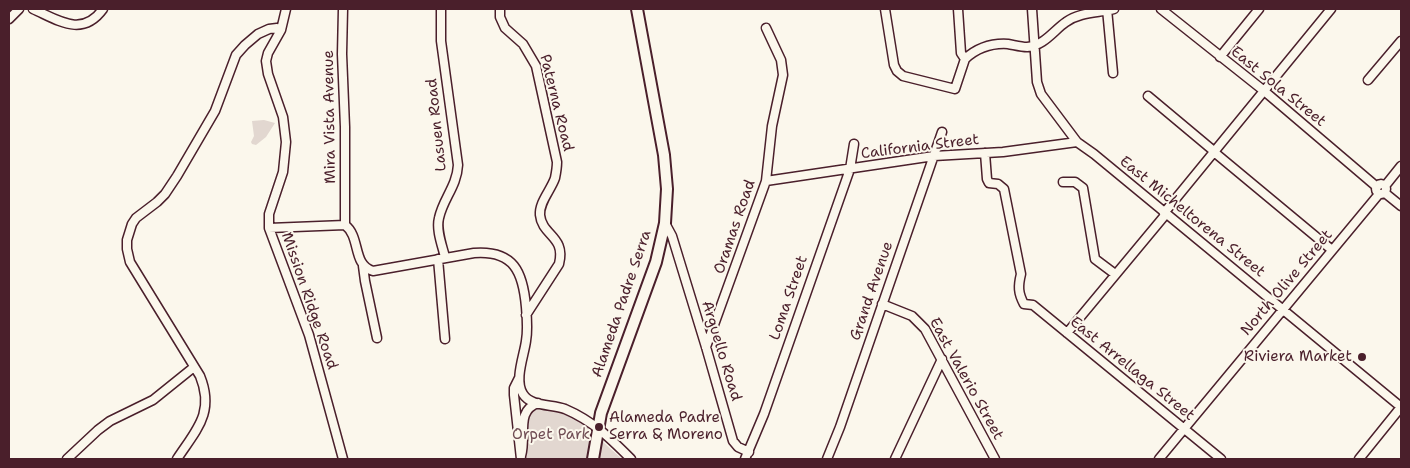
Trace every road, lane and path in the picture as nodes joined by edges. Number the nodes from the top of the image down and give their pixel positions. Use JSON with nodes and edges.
{"nodes":[{"id":1,"x":19,"y":9,"type":"edge"},
{"id":2,"x":33,"y":9,"type":"edge"},
{"id":3,"x":102,"y":9,"type":"edge"},
{"id":4,"x":286,"y":9,"type":"edge"},
{"id":5,"x":343,"y":9,"type":"edge"},
{"id":6,"x":441,"y":9,"type":"edge"},
{"id":7,"x":500,"y":9,"type":"edge"},
{"id":8,"x":637,"y":9,"type":"edge"},
{"id":9,"x":885,"y":9,"type":"edge"},
{"id":10,"x":958,"y":9,"type":"edge"},
{"id":11,"x":1032,"y":9,"type":"edge"},
{"id":12,"x":1110,"y":9,"type":"edge"},
{"id":13,"x":1161,"y":9,"type":"edge"},
{"id":14,"x":1259,"y":9,"type":"edge"},
{"id":15,"x":1331,"y":9,"type":"edge"},
{"id":16,"x":9,"y":19,"type":"edge"},
{"id":17,"x":766,"y":28,"type":"dead end"},
{"id":18,"x":281,"y":30,"type":"junction"},
{"id":19,"x":1401,"y":40,"type":"edge"},
{"id":20,"x":1035,"y":45,"type":"junction"},
{"id":21,"x":1220,"y":57,"type":"junction"},
{"id":22,"x":965,"y":59,"type":"junction"},
{"id":23,"x":1113,"y":73,"type":"dead end"},
{"id":24,"x":1368,"y":80,"type":"dead end"},
{"id":25,"x":1264,"y":90,"type":"junction"},
{"id":26,"x":1148,"y":96,"type":"dead end"},
{"id":27,"x":942,"y":132,"type":"dead end"},
{"id":28,"x":1077,"y":142,"type":"junction"},
{"id":29,"x":854,"y":144,"type":"dead end"},
{"id":30,"x":1215,"y":152,"type":"junction"},
{"id":31,"x":985,"y":153,"type":"junction"},
{"id":32,"x":934,"y":156,"type":"junction"},
{"id":33,"x":1401,"y":166,"type":"edge"},
{"id":34,"x":850,"y":169,"type":"junction"},
{"id":35,"x":766,"y":181,"type":"junction"},
{"id":36,"x":1063,"y":182,"type":"dead end"},
{"id":37,"x":1381,"y":190,"type":"junction"},
{"id":38,"x":1401,"y":206,"type":"edge"},
{"id":39,"x":1165,"y":213,"type":"junction"},
{"id":40,"x":665,"y":223,"type":"junction"},
{"id":41,"x":345,"y":225,"type":"junction"},
{"id":42,"x":270,"y":228,"type":"junction"},
{"id":43,"x":1332,"y":250,"type":"junction"},
{"id":44,"x":441,"y":258,"type":"junction"},
{"id":45,"x":363,"y":266,"type":"junction"},
{"id":46,"x":1115,"y":274,"type":"junction"},
{"id":47,"x":882,"y":304,"type":"junction"},
{"id":48,"x":1282,"y":309,"type":"junction"},
{"id":49,"x":526,"y":315,"type":"junction"},
{"id":50,"x":1067,"y":333,"type":"junction"},
{"id":51,"x":377,"y":338,"type":"dead end"},
{"id":52,"x":445,"y":339,"type":"dead end"},
{"id":53,"x":706,"y":347,"type":"junction"},
{"id":54,"x":942,"y":359,"type":"junction"},
{"id":55,"x":194,"y":367,"type":"junction"},
{"id":56,"x":520,"y":376,"type":"junction"},
{"id":57,"x":538,"y":403,"type":"junction"},
{"id":58,"x":1401,"y":407,"type":"edge"},
{"id":59,"x":598,"y":428,"type":"junction"},
{"id":60,"x":1184,"y":429,"type":"junction"},
{"id":61,"x":747,"y":456,"type":"edge"},
{"id":62,"x":67,"y":459,"type":"edge"},
{"id":63,"x":177,"y":459,"type":"edge"},
{"id":64,"x":343,"y":459,"type":"edge"},
{"id":65,"x":520,"y":459,"type":"edge"},
{"id":66,"x":593,"y":459,"type":"edge"},
{"id":67,"x":631,"y":459,"type":"edge"},
{"id":68,"x":827,"y":459,"type":"edge"},
{"id":69,"x":896,"y":459,"type":"edge"},
{"id":70,"x":995,"y":459,"type":"edge"},
{"id":71,"x":1159,"y":459,"type":"edge"},
{"id":72,"x":1221,"y":459,"type":"edge"},
{"id":73,"x":1359,"y":459,"type":"edge"}],
"edges":[{"from":1,"to":16,"type":"street"},
{"from":2,"to":3,"type":"street"},
{"from":4,"to":18,"type":"street","name":"Mission Ridge Road"},
{"from":5,"to":41,"type":"street","name":"Mira Vista Avenue"},
{"from":6,"to":44,"type":"street","name":"Lasuen Road"},
{"from":7,"to":49,"type":"street","name":"Paterna Road"},
{"from":8,"to":40,"type":"street","name":"Alameda Padre Serra"},
{"from":9,"to":22,"type":"street"},
{"from":10,"to":22,"type":"street"},
{"from":11,"to":20,"type":"street","name":"East Micheltorena Street"},
{"from":12,"to":20,"type":"street"},
{"from":12,"to":23,"type":"street"},
{"from":13,"to":21,"type":"street","name":"East Sola Street"},
{"from":14,"to":21,"type":"street"},
{"from":15,"to":25,"type":"street"},
{"from":17,"to":35,"type":"street","name":"Oramas Road"},
{"from":18,"to":42,"type":"street","name":"Mission Ridge Road"},
{"from":18,"to":55,"type":"street"},
{"from":19,"to":24,"type":"street"},
{"from":20,"to":22,"type":"street"},
{"from":20,"to":28,"type":"street","name":"East Micheltorena Street"},
{"from":21,"to":25,"type":"street","name":"East Sola Street"},
{"from":25,"to":30,"type":"street"},
{"from":25,"to":37,"type":"street","name":"East Sola Street"},
{"from":26,"to":30,"type":"street"},
{"from":27,"to":32,"type":"street","name":"Grand Avenue"},
{"from":28,"to":31,"type":"street","name":"California Street"},
{"from":28,"to":39,"type":"street","name":"East Micheltorena Street"},
{"from":29,"to":34,"type":"street","name":"Loma Street"},
{"from":30,"to":39,"type":"street"},
{"from":30,"to":43,"type":"street"},
{"from":31,"to":32,"type":"street","name":"California Street"},
{"from":31,"to":50,"type":"street","name":"East Arrellaga Street"},
{"from":32,"to":34,"type":"street","name":"California Street"},
{"from":32,"to":47,"type":"street","name":"Grand Avenue"},
{"from":33,"to":37,"type":"street","name":"North Olive Street"},
{"from":34,"to":35,"type":"street","name":"California Street"},
{"from":34,"to":61,"type":"street","name":"Loma Street"},
{"from":35,"to":53,"type":"street","name":"Oramas Road"},
{"from":36,"to":46,"type":"street"},
{"from":37,"to":38,"type":"street","name":"East Sola Street"},
{"from":37,"to":43,"type":"street","name":"North Olive Street"},
{"from":39,"to":46,"type":"street"},
{"from":39,"to":48,"type":"street","name":"East Micheltorena Street"},
{"from":40,"to":53,"type":"street","name":"Arguello Road"},
{"from":40,"to":59,"type":"street","name":"Alameda Padre Serra"},
{"from":41,"to":42,"type":"street"},
{"from":41,"to":45,"type":"street"},
{"from":42,"to":64,"type":"street","name":"Mission Ridge Road"},
{"from":43,"to":48,"type":"street","name":"North Olive Street"},
{"from":44,"to":45,"type":"street"},
{"from":44,"to":49,"type":"street"},
{"from":44,"to":52,"type":"street","name":"Lasuen Road"},
{"from":45,"to":51,"type":"street"},
{"from":46,"to":50,"type":"street"},
{"from":47,"to":54,"type":"street","name":"East Valerio Street"},
{"from":47,"to":68,"type":"street","name":"Grand Avenue"},
{"from":48,"to":58,"type":"street","name":"East Micheltorena Street"},
{"from":48,"to":60,"type":"street","name":"North Olive Street"},
{"from":49,"to":56,"type":"street"},
{"from":50,"to":60,"type":"street","name":"East Arrellaga Street"},
{"from":53,"to":61,"type":"street","name":"Arguello Road"},
{"from":54,"to":69,"type":"street"},
{"from":54,"to":70,"type":"street","name":"East Valerio Street"},
{"from":55,"to":62,"type":"street"},
{"from":55,"to":63,"type":"street"},
{"from":56,"to":57,"type":"street"},
{"from":56,"to":65,"type":"street"},
{"from":57,"to":59,"type":"street"},
{"from":57,"to":65,"type":"street"},
{"from":58,"to":73,"type":"street"},
{"from":59,"to":66,"type":"street","name":"Alameda Padre Serra"},
{"from":59,"to":67,"type":"street"},
{"from":60,"to":71,"type":"street","name":"North Olive Street"},
{"from":60,"to":72,"type":"street","name":"East Arrellaga Street"}]}
